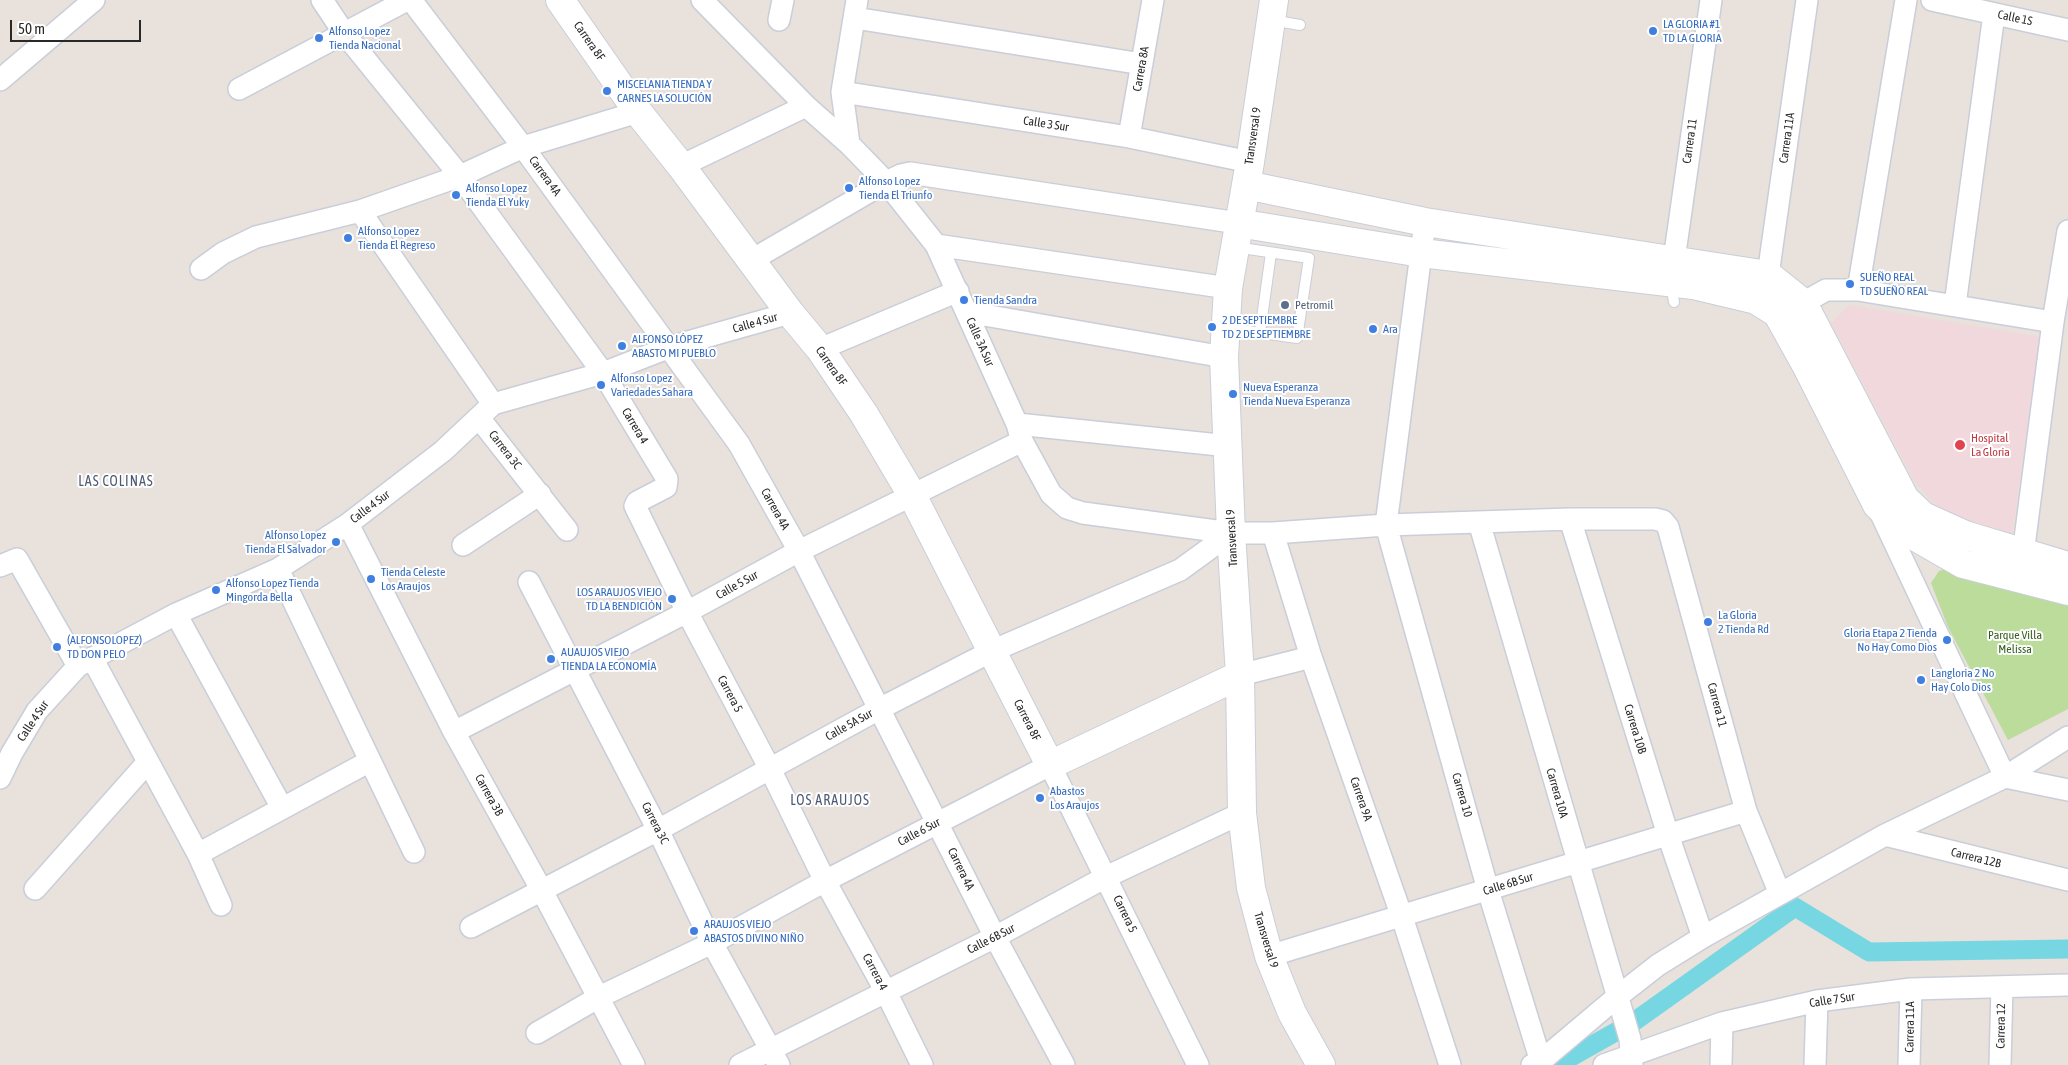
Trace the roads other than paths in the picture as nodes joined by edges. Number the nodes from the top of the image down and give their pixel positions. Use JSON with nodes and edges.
{"nodes":[{"id":1,"x":94,"y":0,"type":"edge"},
{"id":2,"x":322,"y":0,"type":"edge"},
{"id":3,"x":406,"y":0,"type":"edge"},
{"id":4,"x":411,"y":0,"type":"edge"},
{"id":5,"x":560,"y":0,"type":"edge"},
{"id":6,"x":702,"y":0,"type":"edge"},
{"id":7,"x":1150,"y":0,"type":"edge"},
{"id":8,"x":1711,"y":0,"type":"edge"},
{"id":9,"x":1807,"y":0,"type":"edge"},
{"id":10,"x":1906,"y":0,"type":"edge"},
{"id":11,"x":1932,"y":0,"type":"edge"},
{"id":12,"x":856,"y":9,"type":"edge"},
{"id":13,"x":1272,"y":10,"type":"edge"},
{"id":14,"x":1994,"y":14,"type":"junction"},
{"id":15,"x":1300,"y":25,"type":"dead end"},
{"id":16,"x":2068,"y":30,"type":"edge"},
{"id":17,"x":344,"y":33,"type":"junction"},
{"id":18,"x":1142,"y":64,"type":"junction"},
{"id":19,"x":0,"y":80,"type":"edge"},
{"id":20,"x":239,"y":89,"type":"dead end"},
{"id":21,"x":842,"y":92,"type":"junction"},
{"id":22,"x":806,"y":106,"type":"junction"},
{"id":23,"x":638,"y":112,"type":"junction"},
{"id":24,"x":1129,"y":138,"type":"junction"},
{"id":25,"x":849,"y":144,"type":"junction"},
{"id":26,"x":523,"y":147,"type":"junction"},
{"id":27,"x":681,"y":166,"type":"junction"},
{"id":28,"x":1248,"y":174,"type":"junction"},
{"id":29,"x":460,"y":176,"type":"junction"},
{"id":30,"x":886,"y":182,"type":"junction"},
{"id":31,"x":360,"y":211,"type":"junction"},
{"id":32,"x":1425,"y":222,"type":"junction"},
{"id":33,"x":2068,"y":231,"type":"edge"},
{"id":34,"x":1236,"y":235,"type":"junction"},
{"id":35,"x":936,"y":245,"type":"junction"},
{"id":36,"x":1272,"y":253,"type":"junction"},
{"id":37,"x":1421,"y":253,"type":"junction"},
{"id":38,"x":750,"y":261,"type":"junction"},
{"id":39,"x":201,"y":269,"type":"dead end"},
{"id":40,"x":1768,"y":275,"type":"junction"},
{"id":41,"x":1673,"y":282,"type":"junction"},
{"id":42,"x":2064,"y":284,"type":"edge"},
{"id":43,"x":1228,"y":288,"type":"junction"},
{"id":44,"x":1858,"y":290,"type":"junction"},
{"id":45,"x":958,"y":291,"type":"junction"},
{"id":46,"x":1803,"y":303,"type":"junction"},
{"id":47,"x":1955,"y":305,"type":"junction"},
{"id":48,"x":967,"y":312,"type":"junction"},
{"id":49,"x":790,"y":313,"type":"junction"},
{"id":50,"x":2053,"y":322,"type":"junction"},
{"id":51,"x":1226,"y":328,"type":"junction"},
{"id":52,"x":1260,"y":332,"type":"junction"},
{"id":53,"x":670,"y":347,"type":"junction"},
{"id":54,"x":820,"y":349,"type":"junction"},
{"id":55,"x":1224,"y":357,"type":"junction"},
{"id":56,"x":603,"y":373,"type":"junction"},
{"id":57,"x":1841,"y":396,"type":"junction"},
{"id":58,"x":486,"y":411,"type":"junction"},
{"id":59,"x":1019,"y":433,"type":"junction"},
{"id":60,"x":1229,"y":446,"type":"junction"},
{"id":61,"x":540,"y":494,"type":"junction"},
{"id":62,"x":912,"y":496,"type":"junction"},
{"id":63,"x":1877,"y":505,"type":"junction"},
{"id":64,"x":635,"y":506,"type":"joint"},
{"id":65,"x":1570,"y":519,"type":"junction"},
{"id":66,"x":1655,"y":519,"type":"joint"},
{"id":67,"x":1479,"y":522,"type":"junction"},
{"id":68,"x":348,"y":524,"type":"junction"},
{"id":69,"x":1386,"y":524,"type":"junction"},
{"id":70,"x":567,"y":530,"type":"dead end"},
{"id":71,"x":1231,"y":533,"type":"junction"},
{"id":72,"x":1273,"y":534,"type":"junction"},
{"id":73,"x":463,"y":544,"type":"dead end"},
{"id":74,"x":800,"y":551,"type":"junction"},
{"id":75,"x":2020,"y":565,"type":"junction"},
{"id":76,"x":0,"y":566,"type":"edge"},
{"id":77,"x":2068,"y":566,"type":"edge"},
{"id":78,"x":278,"y":569,"type":"junction"},
{"id":79,"x":529,"y":582,"type":"dead end"},
{"id":80,"x":2068,"y":591,"type":"edge"},
{"id":81,"x":687,"y":612,"type":"junction"},
{"id":82,"x":176,"y":614,"type":"junction"},
{"id":83,"x":992,"y":651,"type":"junction"},
{"id":84,"x":1311,"y":657,"type":"junction"},
{"id":85,"x":85,"y":662,"type":"junction"},
{"id":86,"x":576,"y":670,"type":"junction"},
{"id":87,"x":1240,"y":675,"type":"junction"},
{"id":88,"x":879,"y":709,"type":"junction"},
{"id":89,"x":454,"y":732,"type":"junction"},
{"id":90,"x":2068,"y":737,"type":"edge"},
{"id":91,"x":6,"y":745,"type":"edge"},
{"id":92,"x":370,"y":761,"type":"junction"},
{"id":93,"x":147,"y":763,"type":"junction"},
{"id":94,"x":1050,"y":764,"type":"junction"},
{"id":95,"x":770,"y":769,"type":"junction"},
{"id":96,"x":2005,"y":777,"type":"junction"},
{"id":97,"x":0,"y":778,"type":"edge"},
{"id":98,"x":2068,"y":790,"type":"edge"},
{"id":99,"x":282,"y":808,"type":"junction"},
{"id":100,"x":1746,"y":811,"type":"junction"},
{"id":101,"x":1242,"y":813,"type":"junction"},
{"id":102,"x":938,"y":822,"type":"junction"},
{"id":103,"x":658,"y":830,"type":"junction"},
{"id":104,"x":1668,"y":835,"type":"junction"},
{"id":105,"x":1885,"y":835,"type":"junction"},
{"id":106,"x":414,"y":852,"type":"dead end"},
{"id":107,"x":198,"y":854,"type":"junction"},
{"id":108,"x":1577,"y":863,"type":"junction"},
{"id":109,"x":1106,"y":877,"type":"junction"},
{"id":110,"x":2068,"y":880,"type":"edge"},
{"id":111,"x":825,"y":881,"type":"junction"},
{"id":112,"x":35,"y":889,"type":"dead end"},
{"id":113,"x":541,"y":890,"type":"junction"},
{"id":114,"x":1488,"y":890,"type":"junction"},
{"id":115,"x":1780,"y":894,"type":"junction"},
{"id":116,"x":221,"y":905,"type":"dead end"},
{"id":117,"x":1402,"y":917,"type":"junction"},
{"id":118,"x":470,"y":927,"type":"dead end"},
{"id":119,"x":995,"y":937,"type":"junction"},
{"id":120,"x":1702,"y":937,"type":"junction"},
{"id":121,"x":712,"y":943,"type":"junction"},
{"id":122,"x":1269,"y":956,"type":"junction"},
{"id":123,"x":2068,"y":985,"type":"edge"},
{"id":124,"x":2002,"y":987,"type":"junction"},
{"id":125,"x":1911,"y":989,"type":"junction"},
{"id":126,"x":886,"y":992,"type":"junction"},
{"id":127,"x":598,"y":997,"type":"junction"},
{"id":128,"x":1817,"y":1001,"type":"junction"},
{"id":129,"x":1620,"y":1006,"type":"junction"},
{"id":130,"x":1722,"y":1023,"type":"junction"},
{"id":131,"x":537,"y":1033,"type":"dead end"},
{"id":132,"x":1631,"y":1053,"type":"edge"},
{"id":133,"x":775,"y":1057,"type":"edge"},
{"id":134,"x":1539,"y":1064,"type":"edge"},
{"id":135,"x":634,"y":1065,"type":"edge"},
{"id":136,"x":740,"y":1065,"type":"edge"},
{"id":137,"x":922,"y":1065,"type":"edge"},
{"id":138,"x":1064,"y":1065,"type":"edge"},
{"id":139,"x":1198,"y":1065,"type":"edge"},
{"id":140,"x":1321,"y":1065,"type":"edge"},
{"id":141,"x":1450,"y":1065,"type":"edge"},
{"id":142,"x":1604,"y":1065,"type":"edge"},
{"id":143,"x":1721,"y":1065,"type":"edge"},
{"id":144,"x":1815,"y":1065,"type":"edge"},
{"id":145,"x":1909,"y":1065,"type":"edge"},
{"id":146,"x":2000,"y":1065,"type":"edge"}],
"edges":[{"from":1,"to":19,"type":"street"},
{"from":2,"to":17,"type":"street","name":"Carrera 4"},
{"from":3,"to":17,"type":"street"},
{"from":4,"to":26,"type":"street","name":"Carrera 4A"},
{"from":5,"to":23,"type":"street","name":"Carrera 8F"},
{"from":6,"to":22,"type":"street","name":"Calle 3A Sur"},
{"from":7,"to":18,"type":"street","name":"Carrera 8A"},
{"from":8,"to":41,"type":"street","name":"Carrera 11"},
{"from":9,"to":40,"type":"street","name":"Carrera 11A"},
{"from":10,"to":44,"type":"street"},
{"from":11,"to":14,"type":"street","name":"Calle 1S"},
{"from":12,"to":18,"type":"street"},
{"from":12,"to":21,"type":"street"},
{"from":13,"to":15,"type":"lane"},
{"from":13,"to":28,"type":"street","name":"Transversal 9"},
{"from":14,"to":16,"type":"street","name":"Calle 1S"},
{"from":14,"to":47,"type":"street"},
{"from":17,"to":20,"type":"street"},
{"from":17,"to":29,"type":"street","name":"Carrera 4"},
{"from":18,"to":24,"type":"street","name":"Carrera 8A"},
{"from":21,"to":24,"type":"street","name":"Calle 3 Sur"},
{"from":21,"to":25,"type":"street"},
{"from":22,"to":25,"type":"street","name":"Calle 3A Sur"},
{"from":22,"to":27,"type":"street"},
{"from":23,"to":26,"type":"street"},
{"from":23,"to":27,"type":"street","name":"Carrera 8F"},
{"from":24,"to":28,"type":"street","name":"Calle 3 Sur"},
{"from":25,"to":30,"type":"street","name":"Calle 3A Sur"},
{"from":26,"to":29,"type":"street"},
{"from":26,"to":53,"type":"street","name":"Carrera 4A"},
{"from":27,"to":38,"type":"street","name":"Carrera 8F"},
{"from":28,"to":32,"type":"street"},
{"from":28,"to":34,"type":"street","name":"Transversal 9"},
{"from":29,"to":31,"type":"street"},
{"from":29,"to":56,"type":"street","name":"Carrera 4"},
{"from":30,"to":34,"type":"street"},
{"from":30,"to":35,"type":"street","name":"Calle 3A Sur"},
{"from":30,"to":38,"type":"street"},
{"from":31,"to":39,"type":"street"},
{"from":31,"to":58,"type":"street","name":"Carrera 3C"},
{"from":32,"to":37,"type":"street"},
{"from":32,"to":41,"type":"street"},
{"from":33,"to":42,"type":"street"},
{"from":34,"to":36,"type":"lane"},
{"from":34,"to":37,"type":"street"},
{"from":34,"to":43,"type":"street","name":"Transversal 9"},
{"from":35,"to":43,"type":"street"},
{"from":35,"to":45,"type":"street","name":"Calle 3A Sur"},
{"from":36,"to":52,"type":"lane"},
{"from":36,"to":52,"type":"lane"},
{"from":37,"to":41,"type":"street"},
{"from":37,"to":69,"type":"street"},
{"from":38,"to":49,"type":"street","name":"Carrera 8F"},
{"from":40,"to":41,"type":"street"},
{"from":40,"to":46,"type":"street"},
{"from":41,"to":57,"type":"street"},
{"from":42,"to":50,"type":"street"},
{"from":43,"to":51,"type":"street","name":"Transversal 9"},
{"from":44,"to":46,"type":"street"},
{"from":44,"to":47,"type":"street"},
{"from":45,"to":48,"type":"street","name":"Calle 3A Sur"},
{"from":45,"to":54,"type":"street"},
{"from":46,"to":57,"type":"street"},
{"from":47,"to":50,"type":"street"},
{"from":48,"to":55,"type":"street"},
{"from":48,"to":59,"type":"street","name":"Calle 3A Sur"},
{"from":49,"to":53,"type":"street","name":"Calle 4 Sur"},
{"from":49,"to":54,"type":"street","name":"Carrera 8F"},
{"from":50,"to":75,"type":"street"},
{"from":51,"to":52,"type":"lane"},
{"from":51,"to":55,"type":"street","name":"Transversal 9"},
{"from":53,"to":56,"type":"street","name":"Calle 4 Sur"},
{"from":53,"to":74,"type":"street","name":"Carrera 4A"},
{"from":54,"to":62,"type":"street","name":"Carrera 8F"},
{"from":55,"to":60,"type":"street","name":"Transversal 9"},
{"from":56,"to":58,"type":"street","name":"Calle 4 Sur"},
{"from":56,"to":64,"type":"street","name":"Carrera 4"},
{"from":57,"to":63,"type":"street"},
{"from":57,"to":75,"type":"street"},
{"from":58,"to":61,"type":"street","name":"Carrera 3C"},
{"from":58,"to":68,"type":"street","name":"Calle 4 Sur"},
{"from":59,"to":60,"type":"street"},
{"from":59,"to":62,"type":"street","name":"Calle 5 Sur"},
{"from":59,"to":71,"type":"street","name":"Calle 3A Sur"},
{"from":60,"to":71,"type":"street","name":"Transversal 9"},
{"from":61,"to":70,"type":"street","name":"Carrera 3C"},
{"from":61,"to":73,"type":"street"},
{"from":62,"to":74,"type":"street","name":"Calle 5 Sur"},
{"from":62,"to":83,"type":"street","name":"Carrera 8F"},
{"from":63,"to":75,"type":"street"},
{"from":63,"to":96,"type":"street"},
{"from":64,"to":81,"type":"street","name":"Carrera 5"},
{"from":65,"to":66,"type":"street","name":"Calle 3A Sur"},
{"from":65,"to":67,"type":"street","name":"Calle 3A Sur"},
{"from":65,"to":104,"type":"street","name":"Carrera 10B"},
{"from":66,"to":100,"type":"street","name":"Carrera 11"},
{"from":67,"to":69,"type":"street","name":"Calle 3A Sur"},
{"from":67,"to":108,"type":"street","name":"Carrera 10A"},
{"from":68,"to":78,"type":"street","name":"Calle 4 Sur"},
{"from":68,"to":89,"type":"street","name":"Carrera 3B"},
{"from":69,"to":72,"type":"street","name":"Calle 3A Sur"},
{"from":69,"to":114,"type":"street","name":"Carrera 10"},
{"from":71,"to":72,"type":"street","name":"Calle 3A Sur"},
{"from":71,"to":83,"type":"street","name":"Calle 5A Sur"},
{"from":71,"to":87,"type":"street","name":"Transversal 9"},
{"from":72,"to":84,"type":"street","name":"Carrera 9A"},
{"from":74,"to":81,"type":"street","name":"Calle 5 Sur"},
{"from":74,"to":88,"type":"street","name":"Carrera 4A"},
{"from":75,"to":77,"type":"street"},
{"from":75,"to":80,"type":"street"},
{"from":76,"to":85,"type":"street"},
{"from":78,"to":82,"type":"street","name":"Calle 4 Sur"},
{"from":78,"to":92,"type":"street"},
{"from":79,"to":86,"type":"street","name":"Carrera 3C"},
{"from":81,"to":86,"type":"street","name":"Calle 5 Sur"},
{"from":81,"to":95,"type":"street","name":"Carrera 5"},
{"from":82,"to":85,"type":"street","name":"Calle 4 Sur"},
{"from":82,"to":99,"type":"street"},
{"from":83,"to":88,"type":"street","name":"Calle 5A Sur"},
{"from":83,"to":94,"type":"street","name":"Carrera 8F"},
{"from":84,"to":87,"type":"street","name":"Calle 6 Sur"},
{"from":84,"to":117,"type":"street","name":"Carrera 9A"},
{"from":85,"to":91,"type":"street","name":"Calle 4 Sur"},
{"from":85,"to":93,"type":"street"},
{"from":86,"to":89,"type":"street","name":"Calle 5 Sur"},
{"from":86,"to":103,"type":"street","name":"Carrera 3C"},
{"from":87,"to":94,"type":"street","name":"Calle 6 Sur"},
{"from":87,"to":101,"type":"street","name":"Transversal 9"},
{"from":88,"to":95,"type":"street","name":"Calle 5A Sur"},
{"from":88,"to":102,"type":"street","name":"Carrera 4A"},
{"from":89,"to":113,"type":"street","name":"Carrera 3B"},
{"from":90,"to":96,"type":"street"},
{"from":91,"to":97,"type":"street","name":"Calle 4 Sur"},
{"from":92,"to":99,"type":"street"},
{"from":92,"to":106,"type":"street"},
{"from":93,"to":107,"type":"street"},
{"from":93,"to":112,"type":"street"},
{"from":94,"to":102,"type":"street","name":"Calle 6 Sur"},
{"from":94,"to":109,"type":"street","name":"Carrera 5"},
{"from":95,"to":103,"type":"street","name":"Calle 5A Sur"},
{"from":95,"to":111,"type":"street","name":"Carrera 5"},
{"from":96,"to":98,"type":"street"},
{"from":96,"to":105,"type":"street"},
{"from":99,"to":107,"type":"street"},
{"from":100,"to":104,"type":"street","name":"Calle 6B Sur"},
{"from":100,"to":115,"type":"street","name":"Carrera 11"},
{"from":101,"to":109,"type":"street","name":"Calle 6B Sur"},
{"from":101,"to":122,"type":"street","name":"Transversal 9"},
{"from":102,"to":111,"type":"street","name":"Calle 6 Sur"},
{"from":102,"to":119,"type":"street","name":"Carrera 4A"},
{"from":103,"to":113,"type":"street","name":"Calle 5A Sur"},
{"from":103,"to":121,"type":"street","name":"Carrera 3C"},
{"from":104,"to":108,"type":"street","name":"Calle 6B Sur"},
{"from":104,"to":120,"type":"street","name":"Carrera 10B"},
{"from":105,"to":110,"type":"street","name":"Carrera 12B"},
{"from":105,"to":115,"type":"street"},
{"from":107,"to":116,"type":"street"},
{"from":108,"to":114,"type":"street","name":"Calle 6B Sur"},
{"from":108,"to":129,"type":"street","name":"Carrera 10A"},
{"from":109,"to":119,"type":"street","name":"Calle 6B Sur"},
{"from":109,"to":139,"type":"street","name":"Carrera 5"},
{"from":111,"to":121,"type":"street","name":"Calle 6 Sur"},
{"from":111,"to":126,"type":"street","name":"Carrera 4"},
{"from":113,"to":118,"type":"street","name":"Calle 5A Sur"},
{"from":113,"to":127,"type":"street","name":"Carrera 3B"},
{"from":114,"to":117,"type":"street","name":"Calle 6B Sur"},
{"from":114,"to":134,"type":"street","name":"Carrera 10"},
{"from":115,"to":120,"type":"street"},
{"from":117,"to":122,"type":"street","name":"Calle 6B Sur"},
{"from":117,"to":141,"type":"street","name":"Carrera 9A"},
{"from":119,"to":126,"type":"street","name":"Calle 6B Sur"},
{"from":119,"to":138,"type":"street","name":"Carrera 4A"},
{"from":120,"to":129,"type":"street"},
{"from":121,"to":127,"type":"street","name":"Calle 6 Sur"},
{"from":121,"to":133,"type":"street","name":"Carrera 3C"},
{"from":122,"to":140,"type":"street","name":"Transversal 9"},
{"from":123,"to":124,"type":"street","name":"Calle 7 Sur"},
{"from":124,"to":125,"type":"street","name":"Calle 7 Sur"},
{"from":124,"to":146,"type":"street","name":"Carrera 12"},
{"from":125,"to":128,"type":"street","name":"Calle 7 Sur"},
{"from":125,"to":145,"type":"street","name":"Carrera 11A"},
{"from":126,"to":133,"type":"street","name":"Calle 6B Sur"},
{"from":126,"to":137,"type":"street","name":"Carrera 4"},
{"from":127,"to":131,"type":"street","name":"Calle 6 Sur"},
{"from":127,"to":135,"type":"street","name":"Carrera 3B"},
{"from":128,"to":130,"type":"street","name":"Calle 7 Sur"},
{"from":128,"to":144,"type":"street"},
{"from":129,"to":132,"type":"street","name":"Carrera 10A"},
{"from":129,"to":134,"type":"street"},
{"from":130,"to":132,"type":"street","name":"Calle 7 Sur"},
{"from":130,"to":143,"type":"street"},
{"from":132,"to":142,"type":"street","name":"Calle 7 Sur"},
{"from":133,"to":136,"type":"street","name":"Calle 6B Sur"}]}
